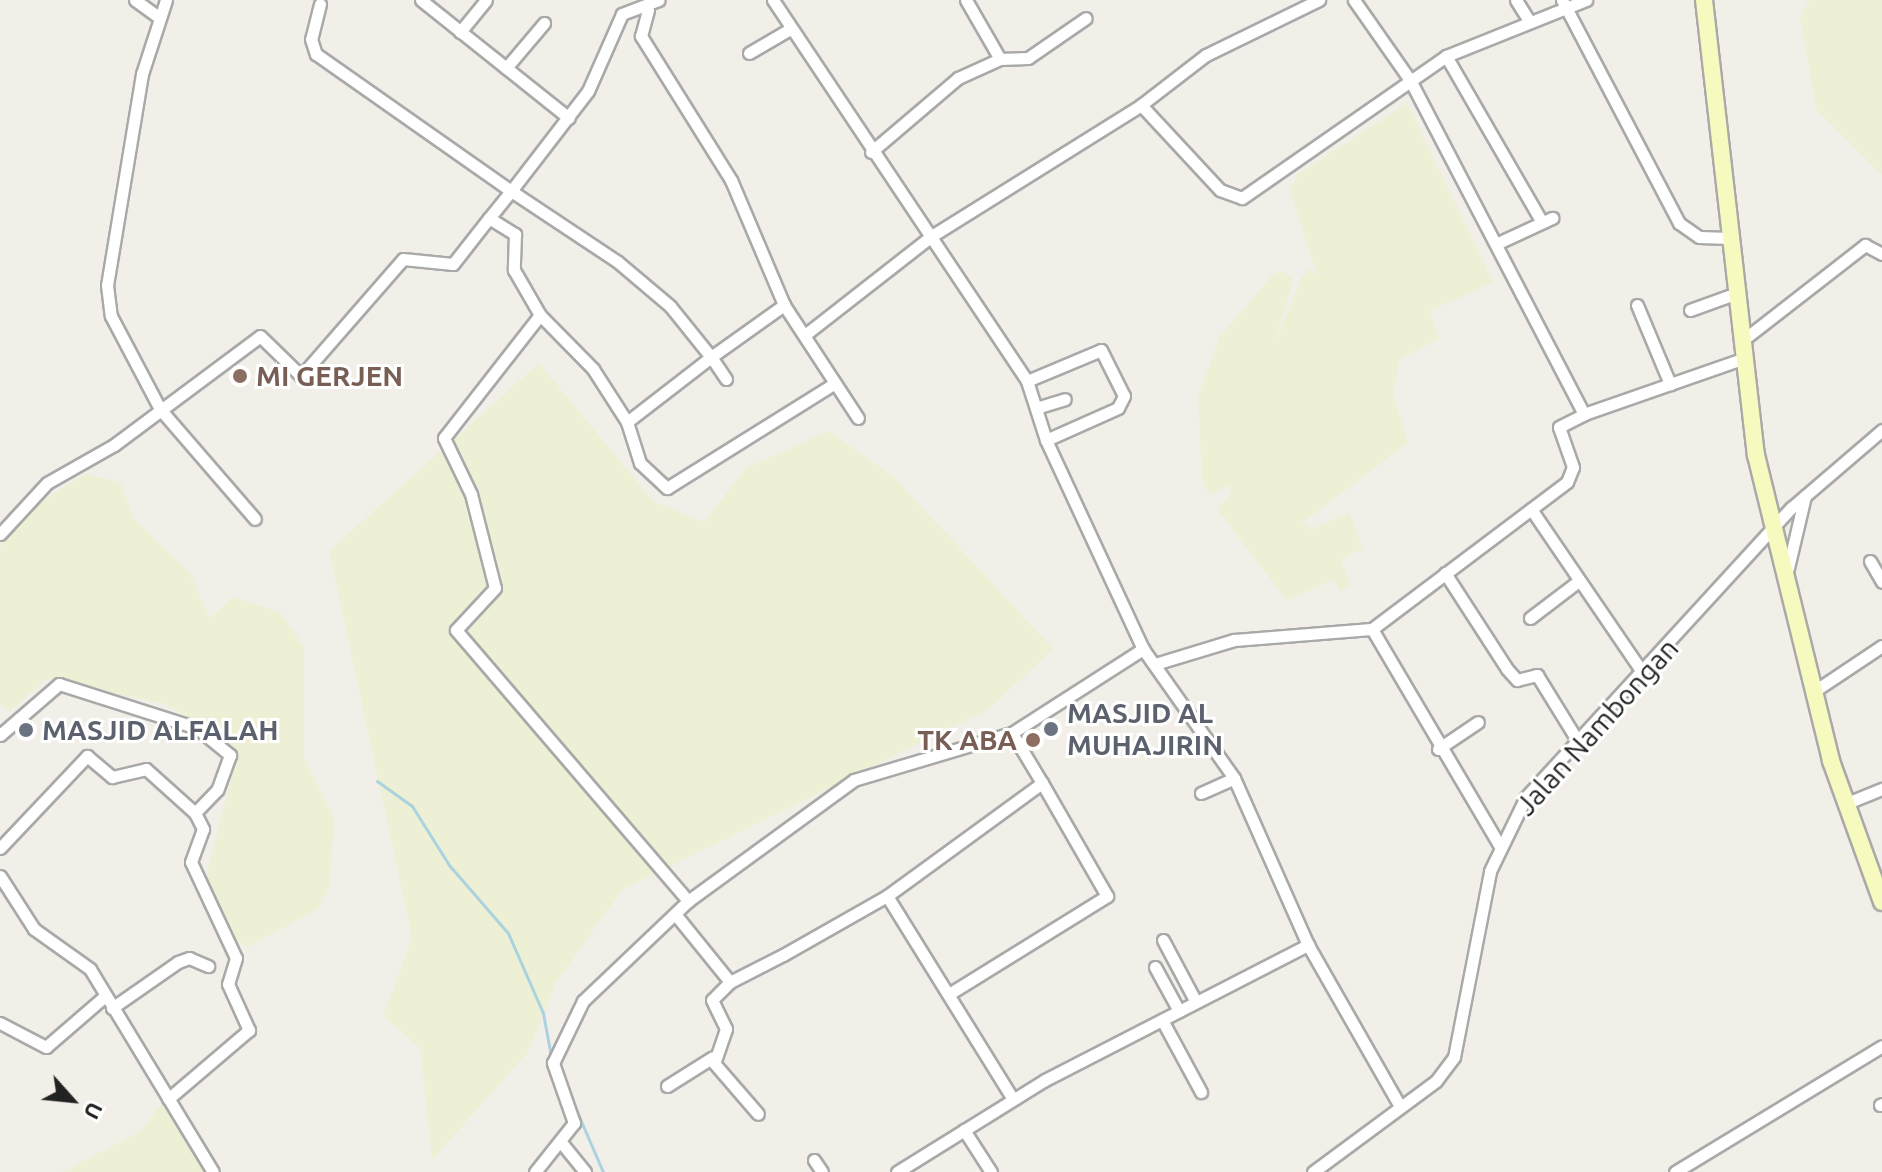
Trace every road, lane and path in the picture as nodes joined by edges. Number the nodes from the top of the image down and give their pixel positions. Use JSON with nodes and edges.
{"nodes":[{"id":1,"x":135,"y":0,"type":"edge"},
{"id":2,"x":166,"y":0,"type":"edge"},
{"id":3,"x":421,"y":0,"type":"edge"},
{"id":4,"x":486,"y":0,"type":"edge"},
{"id":5,"x":658,"y":0,"type":"edge"},
{"id":6,"x":773,"y":0,"type":"edge"},
{"id":7,"x":966,"y":0,"type":"edge"},
{"id":8,"x":1319,"y":0,"type":"edge"},
{"id":9,"x":1354,"y":0,"type":"edge"},
{"id":10,"x":1516,"y":0,"type":"edge"},
{"id":11,"x":1586,"y":0,"type":"edge"},
{"id":12,"x":1704,"y":0,"type":"edge"},
{"id":13,"x":320,"y":1,"type":"edge"},
{"id":14,"x":1564,"y":4,"type":"edge"},
{"id":15,"x":648,"y":10,"type":"junction"},
{"id":16,"x":158,"y":17,"type":"junction"},
{"id":17,"x":1086,"y":18,"type":"dead end"},
{"id":18,"x":1529,"y":21,"type":"junction"},
{"id":19,"x":544,"y":23,"type":"dead end"},
{"id":20,"x":790,"y":29,"type":"junction"},
{"id":21,"x":460,"y":32,"type":"junction"},
{"id":22,"x":749,"y":53,"type":"dead end"},
{"id":23,"x":1446,"y":56,"type":"junction"},
{"id":24,"x":1000,"y":59,"type":"junction"},
{"id":25,"x":506,"y":68,"type":"junction"},
{"id":26,"x":1410,"y":80,"type":"junction"},
{"id":27,"x":1141,"y":105,"type":"junction"},
{"id":28,"x":569,"y":118,"type":"junction"},
{"id":29,"x":871,"y":152,"type":"junction"},
{"id":30,"x":511,"y":191,"type":"junction"},
{"id":31,"x":489,"y":218,"type":"junction"},
{"id":32,"x":930,"y":237,"type":"junction"},
{"id":33,"x":1730,"y":238,"type":"junction"},
{"id":34,"x":1498,"y":243,"type":"junction"},
{"id":35,"x":1882,"y":254,"type":"edge"},
{"id":36,"x":1737,"y":293,"type":"junction"},
{"id":37,"x":784,"y":305,"type":"junction"},
{"id":38,"x":1637,"y":305,"type":"dead end"},
{"id":39,"x":1690,"y":310,"type":"dead end"},
{"id":40,"x":540,"y":315,"type":"junction"},
{"id":41,"x":806,"y":334,"type":"junction"},
{"id":42,"x":1743,"y":340,"type":"junction"},
{"id":43,"x":711,"y":357,"type":"junction"},
{"id":44,"x":1745,"y":358,"type":"junction"},
{"id":45,"x":726,"y":379,"type":"dead end"},
{"id":46,"x":1027,"y":381,"type":"junction"},
{"id":47,"x":835,"y":383,"type":"junction"},
{"id":48,"x":1670,"y":384,"type":"junction"},
{"id":49,"x":1065,"y":399,"type":"dead end"},
{"id":50,"x":1036,"y":408,"type":"junction"},
{"id":51,"x":160,"y":409,"type":"junction"},
{"id":52,"x":1584,"y":414,"type":"junction"},
{"id":53,"x":858,"y":418,"type":"dead end"},
{"id":54,"x":627,"y":422,"type":"junction"},
{"id":55,"x":1882,"y":430,"type":"edge"},
{"id":56,"x":1046,"y":440,"type":"junction"},
{"id":57,"x":1806,"y":496,"type":"junction"},
{"id":58,"x":1531,"y":509,"type":"junction"},
{"id":59,"x":255,"y":519,"type":"dead end"},
{"id":60,"x":1774,"y":527,"type":"junction"},
{"id":61,"x":0,"y":534,"type":"edge"},
{"id":62,"x":1876,"y":565,"type":"edge"},
{"id":63,"x":1788,"y":568,"type":"junction"},
{"id":64,"x":1445,"y":573,"type":"junction"},
{"id":65,"x":1882,"y":582,"type":"edge"},
{"id":66,"x":1576,"y":583,"type":"junction"},
{"id":67,"x":1530,"y":618,"type":"dead end"},
{"id":68,"x":1372,"y":629,"type":"junction"},
{"id":69,"x":1882,"y":646,"type":"edge"},
{"id":70,"x":1143,"y":649,"type":"junction"},
{"id":71,"x":1155,"y":664,"type":"junction"},
{"id":72,"x":1643,"y":673,"type":"junction"},
{"id":73,"x":1813,"y":692,"type":"junction"},
{"id":74,"x":1478,"y":722,"type":"dead end"},
{"id":75,"x":1012,"y":733,"type":"junction"},
{"id":76,"x":0,"y":735,"type":"edge"},
{"id":77,"x":1579,"y":743,"type":"junction"},
{"id":78,"x":1438,"y":749,"type":"junction"},
{"id":79,"x":1234,"y":778,"type":"junction"},
{"id":80,"x":1042,"y":783,"type":"junction"},
{"id":81,"x":1882,"y":789,"type":"edge"},
{"id":82,"x":1201,"y":793,"type":"dead end"},
{"id":83,"x":1847,"y":803,"type":"junction"},
{"id":84,"x":195,"y":813,"type":"junction"},
{"id":85,"x":1500,"y":846,"type":"junction"},
{"id":86,"x":0,"y":848,"type":"edge"},
{"id":87,"x":0,"y":876,"type":"edge"},
{"id":88,"x":1878,"y":877,"type":"edge"},
{"id":89,"x":887,"y":896,"type":"junction"},
{"id":90,"x":688,"y":901,"type":"junction"},
{"id":91,"x":1882,"y":902,"type":"edge"},
{"id":92,"x":675,"y":914,"type":"junction"},
{"id":93,"x":1163,"y":940,"type":"dead end"},
{"id":94,"x":1308,"y":945,"type":"junction"},
{"id":95,"x":208,"y":966,"type":"dead end"},
{"id":96,"x":1155,"y":967,"type":"dead end"},
{"id":97,"x":730,"y":982,"type":"junction"},
{"id":98,"x":949,"y":994,"type":"junction"},
{"id":99,"x":105,"y":996,"type":"junction"},
{"id":100,"x":1196,"y":1002,"type":"junction"},
{"id":101,"x":112,"y":1008,"type":"junction"},
{"id":102,"x":1179,"y":1011,"type":"junction"},
{"id":103,"x":1162,"y":1020,"type":"junction"},
{"id":104,"x":0,"y":1023,"type":"edge"},
{"id":105,"x":1882,"y":1046,"type":"edge"},
{"id":106,"x":713,"y":1057,"type":"junction"},
{"id":107,"x":667,"y":1086,"type":"dead end"},
{"id":108,"x":1201,"y":1092,"type":"dead end"},
{"id":109,"x":168,"y":1099,"type":"junction"},
{"id":110,"x":1013,"y":1099,"type":"junction"},
{"id":111,"x":1400,"y":1106,"type":"junction"},
{"id":112,"x":758,"y":1114,"type":"dead end"},
{"id":113,"x":964,"y":1130,"type":"junction"},
{"id":114,"x":560,"y":1141,"type":"junction"},
{"id":115,"x":814,"y":1160,"type":"dead end"},
{"id":116,"x":213,"y":1172,"type":"edge"},
{"id":117,"x":535,"y":1172,"type":"edge"},
{"id":118,"x":585,"y":1172,"type":"edge"},
{"id":119,"x":822,"y":1172,"type":"edge"},
{"id":120,"x":897,"y":1172,"type":"edge"},
{"id":121,"x":991,"y":1172,"type":"edge"},
{"id":122,"x":1313,"y":1172,"type":"edge"},
{"id":123,"x":1675,"y":1172,"type":"edge"}],
"edges":[{"from":1,"to":16,"type":"street"},
{"from":2,"to":16,"type":"street"},
{"from":3,"to":21,"type":"street"},
{"from":4,"to":21,"type":"street"},
{"from":5,"to":15,"type":"street"},
{"from":6,"to":20,"type":"street"},
{"from":7,"to":24,"type":"street"},
{"from":8,"to":27,"type":"street"},
{"from":9,"to":26,"type":"street"},
{"from":10,"to":18,"type":"street"},
{"from":11,"to":14,"type":"street"},
{"from":12,"to":33,"type":"street"},
{"from":13,"to":30,"type":"street"},
{"from":14,"to":18,"type":"street"},
{"from":14,"to":33,"type":"street"},
{"from":15,"to":28,"type":"street"},
{"from":15,"to":37,"type":"street"},
{"from":16,"to":51,"type":"street"},
{"from":17,"to":24,"type":"street"},
{"from":18,"to":23,"type":"street"},
{"from":19,"to":25,"type":"street"},
{"from":20,"to":22,"type":"street"},
{"from":20,"to":29,"type":"street"},
{"from":21,"to":25,"type":"street"},
{"from":23,"to":26,"type":"street"},
{"from":23,"to":34,"type":"street"},
{"from":24,"to":29,"type":"street"},
{"from":25,"to":28,"type":"street"},
{"from":26,"to":27,"type":"street"},
{"from":26,"to":34,"type":"street"},
{"from":27,"to":32,"type":"street"},
{"from":28,"to":30,"type":"street"},
{"from":29,"to":32,"type":"street"},
{"from":30,"to":31,"type":"street"},
{"from":30,"to":43,"type":"street"},
{"from":31,"to":40,"type":"street"},
{"from":31,"to":51,"type":"street"},
{"from":32,"to":41,"type":"street"},
{"from":32,"to":46,"type":"street"},
{"from":33,"to":36,"type":"street"},
{"from":34,"to":52,"type":"street"},
{"from":35,"to":42,"type":"street"},
{"from":36,"to":39,"type":"street"},
{"from":36,"to":42,"type":"street"},
{"from":37,"to":41,"type":"street"},
{"from":37,"to":43,"type":"street"},
{"from":38,"to":48,"type":"street"},
{"from":40,"to":54,"type":"street"},
{"from":40,"to":90,"type":"street"},
{"from":41,"to":47,"type":"street"},
{"from":42,"to":44,"type":"street"},
{"from":43,"to":45,"type":"street"},
{"from":43,"to":54,"type":"street"},
{"from":44,"to":48,"type":"street"},
{"from":44,"to":60,"type":"street"},
{"from":46,"to":50,"type":"street"},
{"from":46,"to":56,"type":"street"},
{"from":47,"to":53,"type":"street"},
{"from":47,"to":54,"type":"street"},
{"from":48,"to":52,"type":"street"},
{"from":49,"to":50,"type":"street"},
{"from":50,"to":56,"type":"street"},
{"from":51,"to":59,"type":"street"},
{"from":51,"to":61,"type":"street"},
{"from":52,"to":58,"type":"street"},
{"from":55,"to":57,"type":"street","name":"Jalan Nambongan"},
{"from":56,"to":70,"type":"street"},
{"from":57,"to":60,"type":"street","name":"Jalan Nambongan"},
{"from":57,"to":63,"type":"street"},
{"from":58,"to":64,"type":"street"},
{"from":58,"to":66,"type":"street"},
{"from":60,"to":63,"type":"street"},
{"from":60,"to":72,"type":"street","name":"Jalan Nambongan"},
{"from":62,"to":65,"type":"street"},
{"from":63,"to":73,"type":"street"},
{"from":64,"to":68,"type":"street"},
{"from":64,"to":77,"type":"street"},
{"from":66,"to":67,"type":"street"},
{"from":66,"to":72,"type":"street"},
{"from":68,"to":71,"type":"street"},
{"from":68,"to":78,"type":"street"},
{"from":69,"to":73,"type":"street"},
{"from":70,"to":71,"type":"street"},
{"from":70,"to":75,"type":"street"},
{"from":71,"to":79,"type":"street"},
{"from":72,"to":77,"type":"street","name":"Jalan Nambongan"},
{"from":73,"to":83,"type":"street"},
{"from":74,"to":78,"type":"street"},
{"from":75,"to":80,"type":"street"},
{"from":75,"to":90,"type":"street"},
{"from":76,"to":84,"type":"street"},
{"from":77,"to":85,"type":"street","name":"Jalan Nambongan"},
{"from":78,"to":85,"type":"street"},
{"from":79,"to":82,"type":"street"},
{"from":79,"to":94,"type":"street"},
{"from":80,"to":89,"type":"street"},
{"from":80,"to":98,"type":"street"},
{"from":81,"to":83,"type":"street"},
{"from":83,"to":88,"type":"street"},
{"from":84,"to":86,"type":"street"},
{"from":84,"to":109,"type":"street"},
{"from":85,"to":111,"type":"street","name":"Jalan Nambongan"},
{"from":87,"to":99,"type":"street"},
{"from":88,"to":91,"type":"street"},
{"from":89,"to":97,"type":"street"},
{"from":89,"to":98,"type":"street"},
{"from":90,"to":92,"type":"street"},
{"from":92,"to":97,"type":"street"},
{"from":92,"to":114,"type":"street"},
{"from":93,"to":100,"type":"street"},
{"from":94,"to":100,"type":"street"},
{"from":94,"to":111,"type":"street"},
{"from":95,"to":101,"type":"street"},
{"from":96,"to":102,"type":"street"},
{"from":97,"to":106,"type":"street"},
{"from":98,"to":110,"type":"street"},
{"from":99,"to":101,"type":"street"},
{"from":99,"to":104,"type":"street"},
{"from":100,"to":102,"type":"street"},
{"from":101,"to":109,"type":"street"},
{"from":102,"to":103,"type":"street"},
{"from":103,"to":108,"type":"street"},
{"from":103,"to":110,"type":"street"},
{"from":105,"to":123,"type":"street"},
{"from":106,"to":107,"type":"street"},
{"from":106,"to":112,"type":"street"},
{"from":109,"to":116,"type":"street"},
{"from":110,"to":113,"type":"street"},
{"from":111,"to":122,"type":"street","name":"Jalan Nambongan"},
{"from":113,"to":120,"type":"street"},
{"from":113,"to":121,"type":"street"},
{"from":114,"to":117,"type":"street"},
{"from":114,"to":118,"type":"street"},
{"from":115,"to":119,"type":"street"}]}
